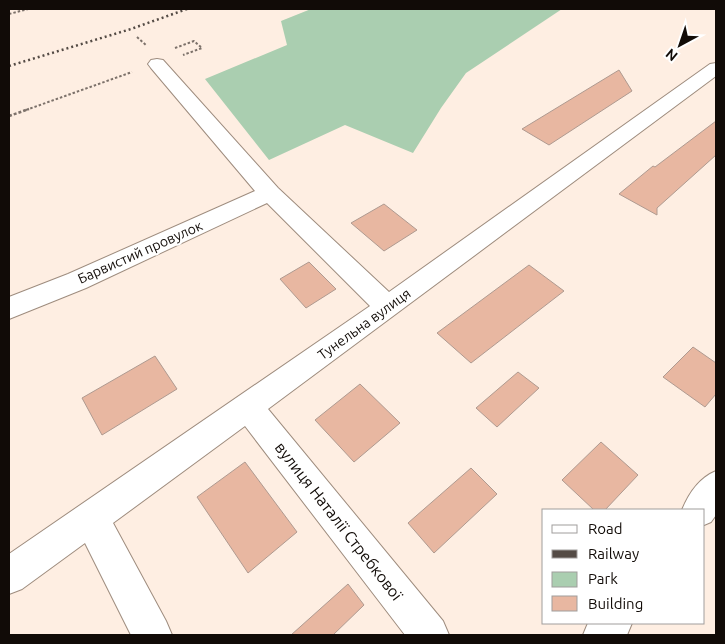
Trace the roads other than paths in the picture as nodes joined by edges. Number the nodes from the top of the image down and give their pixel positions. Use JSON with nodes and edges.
{"nodes":[{"id":1,"x":154,"y":56,"type":"road end"},
{"id":2,"x":716,"y":68,"type":"edge"},
{"id":3,"x":270,"y":193,"type":"junction"},
{"id":4,"x":388,"y":307,"type":"junction"},
{"id":5,"x":9,"y":308,"type":"edge"},
{"id":6,"x":248,"y":407,"type":"junction"},
{"id":7,"x":716,"y":488,"type":"edge"},
{"id":8,"x":701,"y":509,"type":"edge"},
{"id":9,"x":91,"y":518,"type":"junction"},
{"id":10,"x":9,"y":576,"type":"edge"},
{"id":11,"x":612,"y":624,"type":"edge"},
{"id":12,"x":152,"y":635,"type":"edge"},
{"id":13,"x":428,"y":635,"type":"edge"},
{"id":14,"x":603,"y":635,"type":"edge"}],
"edges":[{"from":1,"to":3,"type":"street"},
{"from":2,"to":4,"type":"street","name":"Тунельна вулиця"},
{"from":3,"to":4,"type":"street"},
{"from":3,"to":5,"type":"street","name":"Барвистий провулок"},
{"from":4,"to":6,"type":"street","name":"Тунельна вулиця"},
{"from":6,"to":9,"type":"street","name":"Тунельна вулиця"},
{"from":6,"to":13,"type":"street","name":"вулиця Наталії Стребкової"},
{"from":7,"to":8,"type":"street"},
{"from":9,"to":10,"type":"street","name":"Тунельна вулиця"},
{"from":9,"to":12,"type":"street"},
{"from":11,"to":14,"type":"street"}]}
